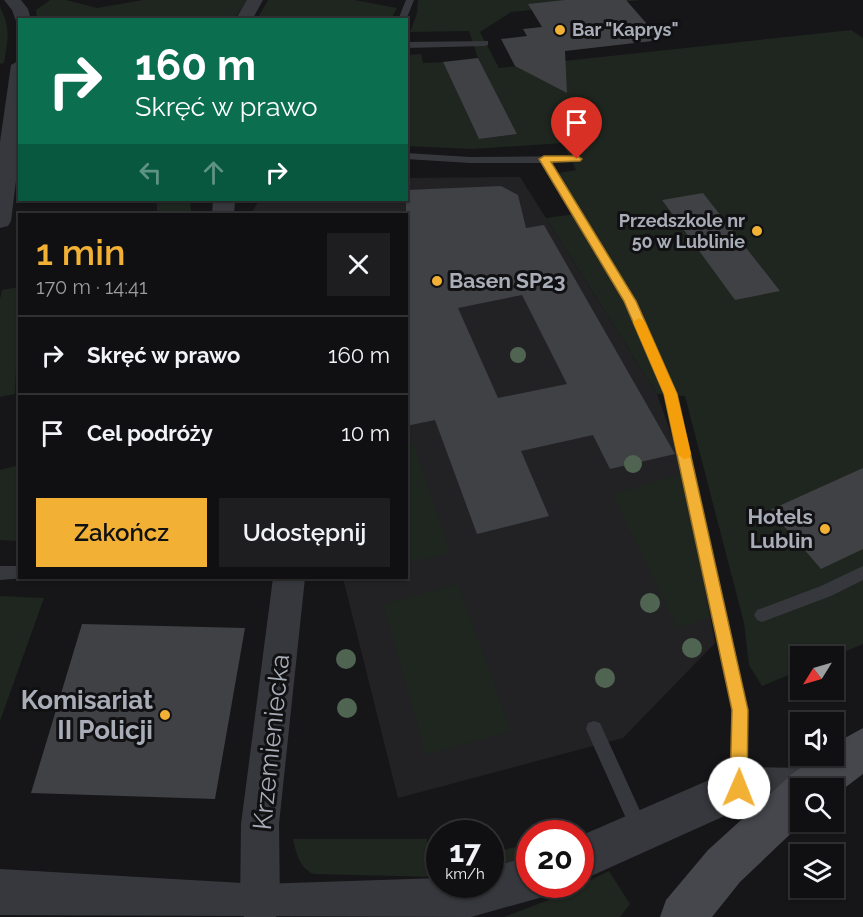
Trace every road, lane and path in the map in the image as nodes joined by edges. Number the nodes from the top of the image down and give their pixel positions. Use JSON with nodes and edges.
{"nodes":[{"id":1,"x":12,"y":0,"type":"edge"},
{"id":2,"x":255,"y":0,"type":"edge"},
{"id":3,"x":410,"y":0,"type":"edge"},
{"id":4,"x":22,"y":18,"type":"edge"},
{"id":5,"x":244,"y":18,"type":"edge"},
{"id":6,"x":403,"y":18,"type":"edge"},
{"id":7,"x":485,"y":43,"type":"dead end"},
{"id":8,"x":408,"y":45,"type":"edge"},
{"id":9,"x":18,"y":81,"type":"edge"},
{"id":10,"x":408,"y":156,"type":"edge"},
{"id":11,"x":544,"y":159,"type":"junction"},
{"id":12,"x":577,"y":159,"type":"dead end"},
{"id":13,"x":0,"y":221,"type":"edge"},
{"id":14,"x":0,"y":573,"type":"edge"},
{"id":15,"x":18,"y":573,"type":"edge"},
{"id":16,"x":863,"y":573,"type":"edge"},
{"id":17,"x":289,"y":579,"type":"edge"},
{"id":18,"x":762,"y":615,"type":"dead end"},
{"id":19,"x":594,"y":729,"type":"dead end"},
{"id":20,"x":863,"y":749,"type":"edge"},
{"id":21,"x":822,"y":778,"type":"edge"},
{"id":22,"x":739,"y":788,"type":"junction"},
{"id":23,"x":790,"y":789,"type":"edge"},
{"id":24,"x":790,"y":804,"type":"edge"},
{"id":25,"x":641,"y":832,"type":"junction"},
{"id":26,"x":594,"y":853,"type":"edge"},
{"id":27,"x":516,"y":885,"type":"edge"},
{"id":28,"x":0,"y":892,"type":"edge"},
{"id":29,"x":449,"y":909,"type":"edge"},
{"id":30,"x":269,"y":912,"type":"edge"},
{"id":31,"x":682,"y":917,"type":"edge"}],
"edges":[{"from":1,"to":4,"type":"street"},
{"from":2,"to":5,"type":"street"},
{"from":3,"to":6,"type":"lane"},
{"from":7,"to":8,"type":"lane"},
{"from":9,"to":13,"type":"street"},
{"from":10,"to":11,"type":"lane"},
{"from":11,"to":12,"type":"lane"},
{"from":11,"to":22,"type":"lane"},
{"from":14,"to":15,"type":"lane"},
{"from":16,"to":18,"type":"lane"},
{"from":17,"to":30,"type":"street","name":"Krzemieniecka"},
{"from":19,"to":25,"type":"lane"},
{"from":20,"to":21,"type":"main road"},
{"from":22,"to":23,"type":"street"},
{"from":22,"to":25,"type":"street"},
{"from":24,"to":31,"type":"main road"},
{"from":25,"to":26,"type":"street"},
{"from":27,"to":29,"type":"street"},
{"from":28,"to":30,"type":"street"},
{"from":29,"to":30,"type":"street"}]}
